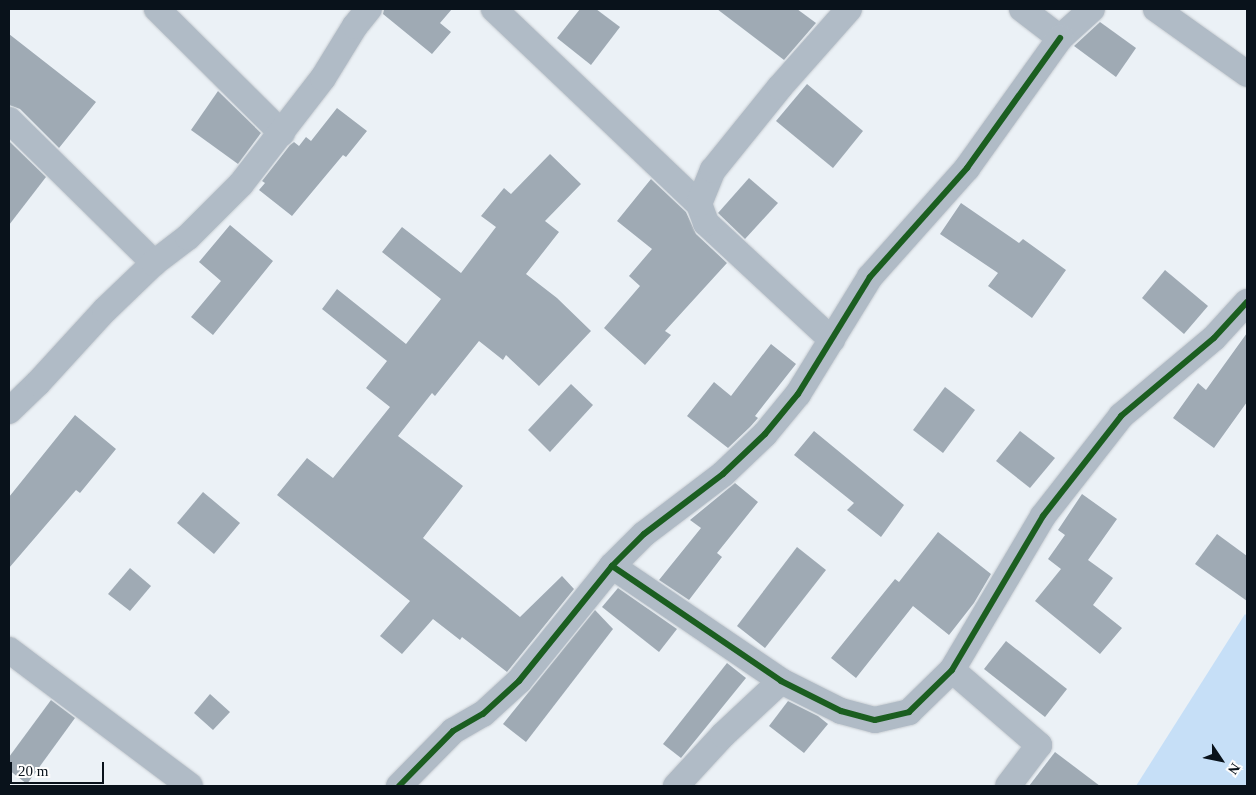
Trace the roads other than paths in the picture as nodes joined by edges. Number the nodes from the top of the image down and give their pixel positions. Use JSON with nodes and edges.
{"nodes":[{"id":1,"x":157,"y":9,"type":"edge"},
{"id":2,"x":369,"y":9,"type":"edge"},
{"id":3,"x":494,"y":9,"type":"edge"},
{"id":4,"x":849,"y":9,"type":"edge"},
{"id":5,"x":1022,"y":9,"type":"edge"},
{"id":6,"x":1092,"y":9,"type":"edge"},
{"id":7,"x":1156,"y":9,"type":"edge"},
{"id":8,"x":1060,"y":38,"type":"junction"},
{"id":9,"x":1247,"y":74,"type":"edge"},
{"id":10,"x":9,"y":120,"type":"edge"},
{"id":11,"x":282,"y":133,"type":"junction"},
{"id":12,"x":699,"y":204,"type":"junction"},
{"id":13,"x":154,"y":264,"type":"junction"},
{"id":14,"x":1247,"y":302,"type":"edge"},
{"id":15,"x":832,"y":340,"type":"junction"},
{"id":16,"x":9,"y":411,"type":"edge"},
{"id":17,"x":612,"y":566,"type":"junction"},
{"id":18,"x":9,"y":650,"type":"edge"},
{"id":19,"x":952,"y":670,"type":"junction"},
{"id":20,"x":781,"y":681,"type":"junction"},
{"id":21,"x":190,"y":786,"type":"edge"},
{"id":22,"x":399,"y":786,"type":"edge"},
{"id":23,"x":676,"y":786,"type":"edge"},
{"id":24,"x":1008,"y":786,"type":"edge"}],
"edges":[{"from":1,"to":11,"type":"street"},
{"from":2,"to":11,"type":"street"},
{"from":3,"to":12,"type":"street"},
{"from":4,"to":12,"type":"street"},
{"from":5,"to":8,"type":"street"},
{"from":6,"to":8,"type":"street"},
{"from":7,"to":9,"type":"street"},
{"from":8,"to":15,"type":"street"},
{"from":10,"to":13,"type":"street"},
{"from":11,"to":13,"type":"street"},
{"from":12,"to":15,"type":"street"},
{"from":13,"to":16,"type":"street"},
{"from":14,"to":19,"type":"street"},
{"from":15,"to":17,"type":"street"},
{"from":17,"to":20,"type":"street"},
{"from":17,"to":22,"type":"street"},
{"from":18,"to":21,"type":"street"},
{"from":19,"to":20,"type":"street"},
{"from":19,"to":24,"type":"street"},
{"from":20,"to":23,"type":"street"}]}
